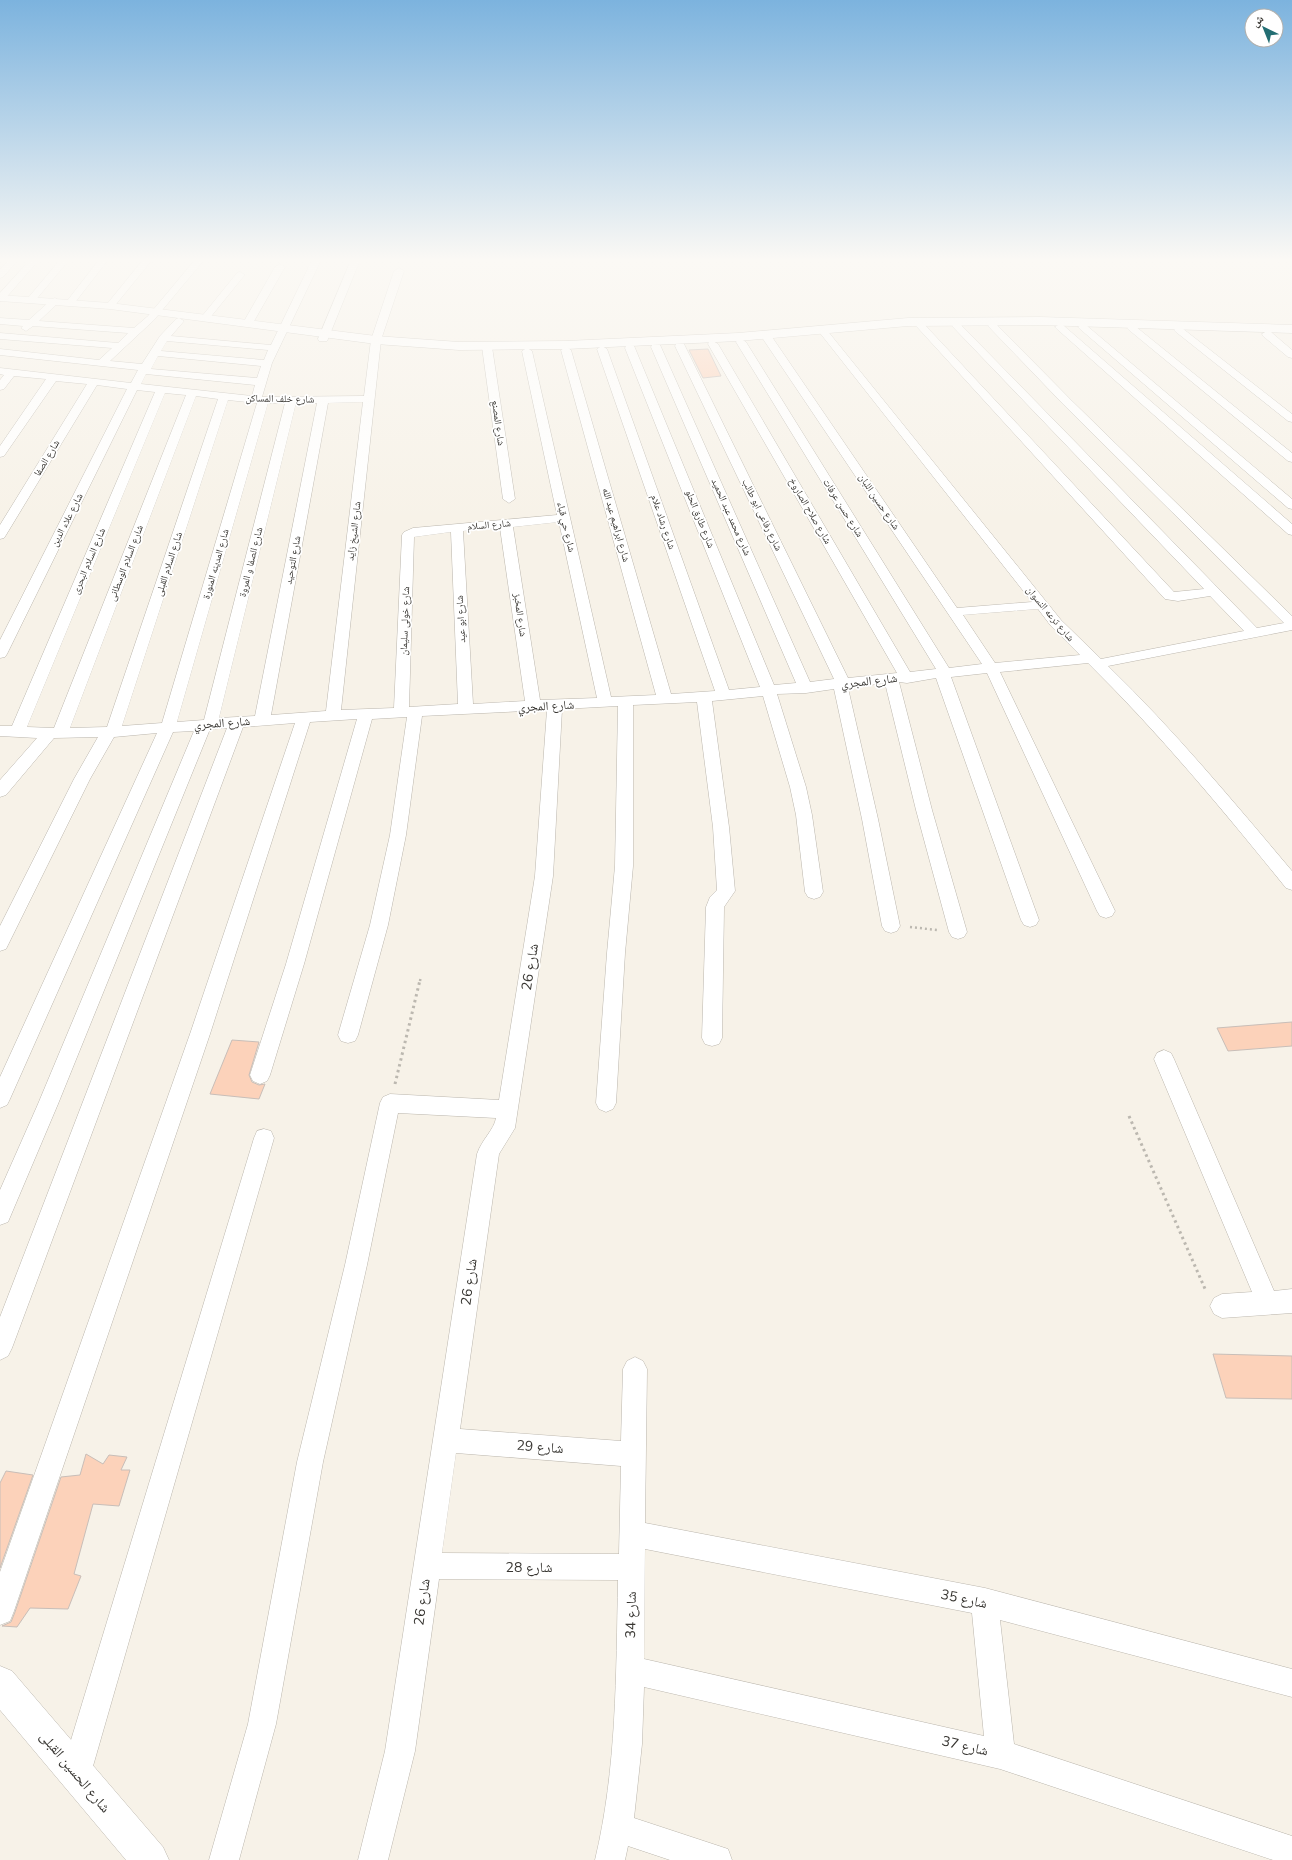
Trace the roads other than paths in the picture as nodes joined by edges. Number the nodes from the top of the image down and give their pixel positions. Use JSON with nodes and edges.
{"nodes":[{"id":1,"x":680,"y":346,"type":"edge"},
{"id":2,"x":119,"y":347,"type":"edge"},
{"id":3,"x":159,"y":347,"type":"edge"},
{"id":4,"x":261,"y":347,"type":"edge"},
{"id":5,"x":376,"y":347,"type":"edge"},
{"id":6,"x":405,"y":347,"type":"edge"},
{"id":7,"x":538,"y":347,"type":"edge"},
{"id":8,"x":656,"y":347,"type":"junction"},
{"id":9,"x":661,"y":347,"type":"edge"},
{"id":10,"x":715,"y":347,"type":"edge"},
{"id":11,"x":744,"y":347,"type":"edge"},
{"id":12,"x":773,"y":347,"type":"edge"},
{"id":13,"x":837,"y":347,"type":"edge"},
{"id":14,"x":940,"y":347,"type":"edge"},
{"id":15,"x":977,"y":347,"type":"edge"},
{"id":16,"x":1013,"y":347,"type":"edge"},
{"id":17,"x":1083,"y":347,"type":"edge"},
{"id":18,"x":1106,"y":347,"type":"edge"},
{"id":19,"x":1155,"y":347,"type":"edge"},
{"id":20,"x":1200,"y":347,"type":"edge"},
{"id":21,"x":1282,"y":347,"type":"edge"},
{"id":22,"x":274,"y":348,"type":"joint"},
{"id":23,"x":630,"y":348,"type":"junction"},
{"id":24,"x":488,"y":349,"type":"junction"},
{"id":25,"x":602,"y":349,"type":"junction"},
{"id":26,"x":566,"y":350,"type":"junction"},
{"id":27,"x":527,"y":351,"type":"junction"},
{"id":28,"x":0,"y":352,"type":"edge"},
{"id":29,"x":155,"y":353,"type":"junction"},
{"id":30,"x":1292,"y":355,"type":"edge"},
{"id":31,"x":102,"y":363,"type":"junction"},
{"id":32,"x":267,"y":363,"type":"junction"},
{"id":33,"x":0,"y":370,"type":"edge"},
{"id":34,"x":144,"y":370,"type":"junction"},
{"id":35,"x":12,"y":372,"type":"junction"},
{"id":36,"x":54,"y":376,"type":"junction"},
{"id":37,"x":94,"y":381,"type":"junction"},
{"id":38,"x":262,"y":382,"type":"junction"},
{"id":39,"x":134,"y":386,"type":"junction"},
{"id":40,"x":0,"y":387,"type":"edge"},
{"id":41,"x":161,"y":389,"type":"junction"},
{"id":42,"x":192,"y":393,"type":"junction"},
{"id":43,"x":224,"y":397,"type":"junction"},
{"id":44,"x":324,"y":399,"type":"junction"},
{"id":45,"x":369,"y":399,"type":"junction"},
{"id":46,"x":259,"y":400,"type":"junction"},
{"id":47,"x":291,"y":400,"type":"junction"},
{"id":48,"x":1292,"y":418,"type":"edge"},
{"id":49,"x":0,"y":454,"type":"edge"},
{"id":50,"x":1292,"y":459,"type":"edge"},
{"id":51,"x":509,"y":500,"type":"dead end"},
{"id":52,"x":1292,"y":505,"type":"edge"},
{"id":53,"x":564,"y":518,"type":"junction"},
{"id":54,"x":506,"y":524,"type":"junction"},
{"id":55,"x":457,"y":528,"type":"junction"},
{"id":56,"x":1292,"y":531,"type":"edge"},
{"id":57,"x":413,"y":532,"type":"joint"},
{"id":58,"x":0,"y":535,"type":"edge"},
{"id":59,"x":1213,"y":591,"type":"junction"},
{"id":60,"x":1041,"y":604,"type":"junction"},
{"id":61,"x":954,"y":612,"type":"junction"},
{"id":62,"x":1292,"y":625,"type":"edge"},
{"id":63,"x":1254,"y":633,"type":"junction"},
{"id":64,"x":0,"y":654,"type":"edge"},
{"id":65,"x":1094,"y":661,"type":"junction"},
{"id":66,"x":992,"y":669,"type":"junction"},
{"id":67,"x":944,"y":674,"type":"junction"},
{"id":68,"x":907,"y":678,"type":"junction"},
{"id":69,"x":891,"y":679,"type":"junction"},
{"id":70,"x":842,"y":684,"type":"junction"},
{"id":71,"x":806,"y":688,"type":"junction"},
{"id":72,"x":769,"y":691,"type":"junction"},
{"id":73,"x":724,"y":695,"type":"junction"},
{"id":74,"x":704,"y":697,"type":"junction"},
{"id":75,"x":664,"y":699,"type":"junction"},
{"id":76,"x":626,"y":701,"type":"junction"},
{"id":77,"x":605,"y":702,"type":"junction"},
{"id":78,"x":544,"y":706,"type":"junction"},
{"id":79,"x":466,"y":709,"type":"junction"},
{"id":80,"x":408,"y":712,"type":"junction"},
{"id":81,"x":366,"y":714,"type":"junction"},
{"id":82,"x":333,"y":716,"type":"junction"},
{"id":83,"x":304,"y":717,"type":"junction"},
{"id":84,"x":262,"y":720,"type":"junction"},
{"id":85,"x":237,"y":722,"type":"junction"},
{"id":86,"x":207,"y":724,"type":"junction"},
{"id":87,"x":168,"y":727,"type":"junction"},
{"id":88,"x":0,"y":731,"type":"edge"},
{"id":89,"x":17,"y":732,"type":"junction"},
{"id":90,"x":111,"y":732,"type":"junction"},
{"id":91,"x":55,"y":733,"type":"junction"},
{"id":92,"x":0,"y":791,"type":"edge"},
{"id":93,"x":1292,"y":883,"type":"edge"},
{"id":94,"x":814,"y":892,"type":"dead end"},
{"id":95,"x":1106,"y":911,"type":"dead end"},
{"id":96,"x":1030,"y":920,"type":"dead end"},
{"id":97,"x":891,"y":926,"type":"road end"},
{"id":98,"x":958,"y":932,"type":"road end"},
{"id":99,"x":0,"y":944,"type":"edge"},
{"id":100,"x":348,"y":1035,"type":"dead end"},
{"id":101,"x":712,"y":1038,"type":"dead end"},
{"id":102,"x":1164,"y":1059,"type":"dead end"},
{"id":103,"x":260,"y":1075,"type":"dead end"},
{"id":104,"x":0,"y":1099,"type":"edge"},
{"id":105,"x":606,"y":1103,"type":"dead end"},
{"id":106,"x":508,"y":1110,"type":"junction"},
{"id":107,"x":264,"y":1138,"type":"dead end"},
{"id":108,"x":0,"y":1215,"type":"edge"},
{"id":109,"x":1292,"y":1301,"type":"edge"},
{"id":110,"x":1268,"y":1303,"type":"junction"},
{"id":111,"x":1222,"y":1306,"type":"road end"},
{"id":112,"x":0,"y":1348,"type":"edge"},
{"id":113,"x":635,"y":1369,"type":"dead end"},
{"id":114,"x":446,"y":1440,"type":"junction"},
{"id":115,"x":634,"y":1454,"type":"junction"},
{"id":116,"x":632,"y":1533,"type":"junction"},
{"id":117,"x":427,"y":1566,"type":"junction"},
{"id":118,"x":632,"y":1567,"type":"junction"},
{"id":119,"x":985,"y":1602,"type":"junction"},
{"id":120,"x":0,"y":1611,"type":"edge"},
{"id":121,"x":630,"y":1670,"type":"junction"},
{"id":122,"x":0,"y":1683,"type":"edge"},
{"id":123,"x":1292,"y":1683,"type":"edge"},
{"id":124,"x":1000,"y":1754,"type":"junction"},
{"id":125,"x":76,"y":1773,"type":"junction"},
{"id":126,"x":618,"y":1828,"type":"junction"},
{"id":127,"x":1292,"y":1851,"type":"edge"},
{"id":128,"x":150,"y":1860,"type":"edge"},
{"id":129,"x":224,"y":1860,"type":"edge"},
{"id":130,"x":374,"y":1860,"type":"edge"},
{"id":131,"x":610,"y":1860,"type":"edge"},
{"id":132,"x":718,"y":1860,"type":"edge"}],
"edges":[{"from":1,"to":70,"type":"street","name":"شارع رفاعى ابو طالب"},
{"from":2,"to":31,"type":"street"},
{"from":3,"to":29,"type":"street","name":"شارع علاء الدين"},
{"from":4,"to":22,"type":"street"},
{"from":5,"to":45,"type":"street","name":"شارع الشيخ زايد"},
{"from":6,"to":24,"type":"main road"},
{"from":7,"to":24,"type":"main road"},
{"from":8,"to":9,"type":"main road"},
{"from":8,"to":23,"type":"main road"},
{"from":8,"to":71,"type":"street","name":"شارع محمد عبد الحميد"},
{"from":10,"to":68,"type":"street","name":"شارع صلاح الصاروخ"},
{"from":11,"to":67,"type":"street","name":"شارع حسن عرفات"},
{"from":12,"to":61,"type":"street","name":"شارع حسين اللبان"},
{"from":13,"to":60,"type":"street","name":"شارع ترعه النسوان"},
{"from":14,"to":59,"type":"street"},
{"from":15,"to":59,"type":"street"},
{"from":16,"to":62,"type":"street"},
{"from":17,"to":56,"type":"street"},
{"from":18,"to":52,"type":"street"},
{"from":19,"to":50,"type":"street"},
{"from":20,"to":48,"type":"street"},
{"from":21,"to":30,"type":"street"},
{"from":22,"to":32,"type":"street","name":"شارع المدينه المنورة"},
{"from":23,"to":25,"type":"main road"},
{"from":23,"to":72,"type":"street","name":"شارع طارق الحلو"},
{"from":24,"to":27,"type":"main road"},
{"from":24,"to":51,"type":"street","name":"شارع المصنع"},
{"from":25,"to":26,"type":"main road"},
{"from":25,"to":73,"type":"street","name":"شارع رشاد علام"},
{"from":26,"to":27,"type":"main road"},
{"from":26,"to":75,"type":"street","name":"شارع ابراهيم عبد الله"},
{"from":27,"to":53,"type":"street","name":"شارع حي قباء"},
{"from":28,"to":31,"type":"street"},
{"from":29,"to":32,"type":"street"},
{"from":29,"to":34,"type":"street","name":"شارع علاء الدين"},
{"from":31,"to":34,"type":"street"},
{"from":32,"to":38,"type":"street","name":"شارع المدينه المنورة"},
{"from":33,"to":35,"type":"street","name":"شارع خلف المساكن"},
{"from":34,"to":38,"type":"street"},
{"from":34,"to":39,"type":"street","name":"شارع علاء الدين"},
{"from":35,"to":36,"type":"street","name":"شارع خلف المساكن"},
{"from":35,"to":40,"type":"street"},
{"from":36,"to":37,"type":"street","name":"شارع خلف المساكن"},
{"from":36,"to":49,"type":"street"},
{"from":37,"to":39,"type":"street","name":"شارع خلف المساكن"},
{"from":37,"to":58,"type":"street","name":"شارع الصفا"},
{"from":38,"to":46,"type":"street","name":"شارع المدينه المنورة"},
{"from":39,"to":41,"type":"street","name":"شارع خلف المساكن"},
{"from":39,"to":64,"type":"street","name":"شارع علاء الدين"},
{"from":41,"to":42,"type":"street","name":"شارع خلف المساكن"},
{"from":41,"to":89,"type":"street","name":"شارع السلام البحرى"},
{"from":42,"to":43,"type":"street","name":"شارع خلف المساكن"},
{"from":42,"to":91,"type":"street","name":"شارع السلام الوسطانى"},
{"from":43,"to":46,"type":"street","name":"شارع خلف المساكن"},
{"from":43,"to":90,"type":"street","name":"شارع السلام القبلى"},
{"from":44,"to":45,"type":"street","name":"شارع خلف المساكن"},
{"from":44,"to":47,"type":"street","name":"شارع خلف المساكن"},
{"from":44,"to":84,"type":"street","name":"شارع التوحيد"},
{"from":45,"to":82,"type":"street","name":"شارع الشيخ زايد"},
{"from":46,"to":47,"type":"street","name":"شارع خلف المساكن"},
{"from":46,"to":87,"type":"street","name":"شارع المدينه المنورة"},
{"from":47,"to":86,"type":"street","name":"شارع الصفا و المروة"},
{"from":53,"to":54,"type":"street","name":"شارع السلام"},
{"from":53,"to":77,"type":"street","name":"شارع حي قباء"},
{"from":54,"to":55,"type":"street","name":"شارع السلام"},
{"from":54,"to":78,"type":"street","name":"شارع المخبز"},
{"from":55,"to":57,"type":"street","name":"شارع السلام"},
{"from":55,"to":79,"type":"street","name":"شارع ابو عيد"},
{"from":57,"to":80,"type":"street","name":"شارع خولى سليمان"},
{"from":59,"to":63,"type":"street"},
{"from":60,"to":61,"type":"street"},
{"from":60,"to":65,"type":"street","name":"شارع ترعه النسوان"},
{"from":61,"to":66,"type":"street","name":"شارع حسين اللبان"},
{"from":62,"to":63,"type":"street","name":"شارع المجري"},
{"from":63,"to":65,"type":"street","name":"شارع المجري"},
{"from":65,"to":66,"type":"street","name":"شارع المجري"},
{"from":65,"to":93,"type":"street","name":"شارع ترعه النسوان"},
{"from":66,"to":67,"type":"street","name":"شارع المجري"},
{"from":66,"to":95,"type":"street","name":"شارع حسين اللبان"},
{"from":67,"to":68,"type":"street","name":"شارع المجري"},
{"from":67,"to":96,"type":"street","name":"شارع حسن عرفات"},
{"from":68,"to":69,"type":"street","name":"شارع المجري"},
{"from":69,"to":70,"type":"street","name":"شارع المجري"},
{"from":69,"to":98,"type":"street"},
{"from":70,"to":71,"type":"street","name":"شارع المجري"},
{"from":70,"to":97,"type":"street","name":"شارع رفاعى ابو طالب"},
{"from":71,"to":72,"type":"street","name":"شارع المجري"},
{"from":72,"to":73,"type":"street","name":"شارع المجري"},
{"from":72,"to":94,"type":"street","name":"شارع طارق الحلو"},
{"from":73,"to":74,"type":"street","name":"شارع المجري"},
{"from":74,"to":75,"type":"street","name":"شارع المجري"},
{"from":74,"to":101,"type":"street"},
{"from":75,"to":76,"type":"street","name":"شارع المجري"},
{"from":76,"to":77,"type":"street","name":"شارع المجري"},
{"from":76,"to":105,"type":"street"},
{"from":77,"to":78,"type":"street","name":"شارع المجري"},
{"from":78,"to":79,"type":"street","name":"شارع المجري"},
{"from":78,"to":106,"type":"street","name":"شارع 26"},
{"from":79,"to":80,"type":"street","name":"شارع المجري"},
{"from":80,"to":81,"type":"street","name":"شارع المجري"},
{"from":80,"to":100,"type":"street","name":"شارع خولى سليمان"},
{"from":81,"to":82,"type":"street","name":"شارع المجري"},
{"from":81,"to":103,"type":"street"},
{"from":82,"to":83,"type":"street","name":"شارع المجري"},
{"from":83,"to":84,"type":"street","name":"شارع المجري"},
{"from":83,"to":120,"type":"street"},
{"from":84,"to":85,"type":"street","name":"شارع المجري"},
{"from":85,"to":86,"type":"street","name":"شارع المجري"},
{"from":85,"to":112,"type":"street"},
{"from":86,"to":87,"type":"street","name":"شارع المجري"},
{"from":86,"to":108,"type":"street","name":"شارع الصفا و المروة"},
{"from":87,"to":90,"type":"street","name":"شارع المجري"},
{"from":87,"to":104,"type":"street","name":"شارع المدينه المنورة"},
{"from":88,"to":89,"type":"street","name":"شارع المجري"},
{"from":89,"to":91,"type":"street","name":"شارع المجري"},
{"from":90,"to":91,"type":"street","name":"شارع المجري"},
{"from":90,"to":99,"type":"street","name":"شارع السلام القبلى"},
{"from":91,"to":92,"type":"street","name":"شارع السلام الوسطانى"},
{"from":102,"to":110,"type":"street"},
{"from":106,"to":114,"type":"street","name":"شارع 26"},
{"from":106,"to":129,"type":"street"},
{"from":107,"to":125,"type":"street"},
{"from":109,"to":110,"type":"street"},
{"from":110,"to":111,"type":"street"},
{"from":113,"to":115,"type":"street","name":"شارع 34"},
{"from":114,"to":115,"type":"street","name":"شارع 29"},
{"from":114,"to":117,"type":"street","name":"شارع 26"},
{"from":115,"to":116,"type":"street","name":"شارع 34"},
{"from":116,"to":118,"type":"street","name":"شارع 34"},
{"from":116,"to":119,"type":"street","name":"شارع 35"},
{"from":117,"to":118,"type":"street","name":"شارع 28"},
{"from":117,"to":130,"type":"street","name":"شارع 26"},
{"from":118,"to":121,"type":"street","name":"شارع 34"},
{"from":119,"to":123,"type":"street","name":"شارع 35"},
{"from":119,"to":124,"type":"street"},
{"from":121,"to":124,"type":"street","name":"شارع 37"},
{"from":121,"to":126,"type":"street","name":"شارع 34"},
{"from":122,"to":125,"type":"main road","name":"شارع الحسين القبلى"},
{"from":124,"to":127,"type":"street","name":"شارع 37"},
{"from":125,"to":128,"type":"main road","name":"شارع الحسين القبلى"},
{"from":126,"to":131,"type":"street","name":"شارع 34"},
{"from":126,"to":132,"type":"street"}]}
